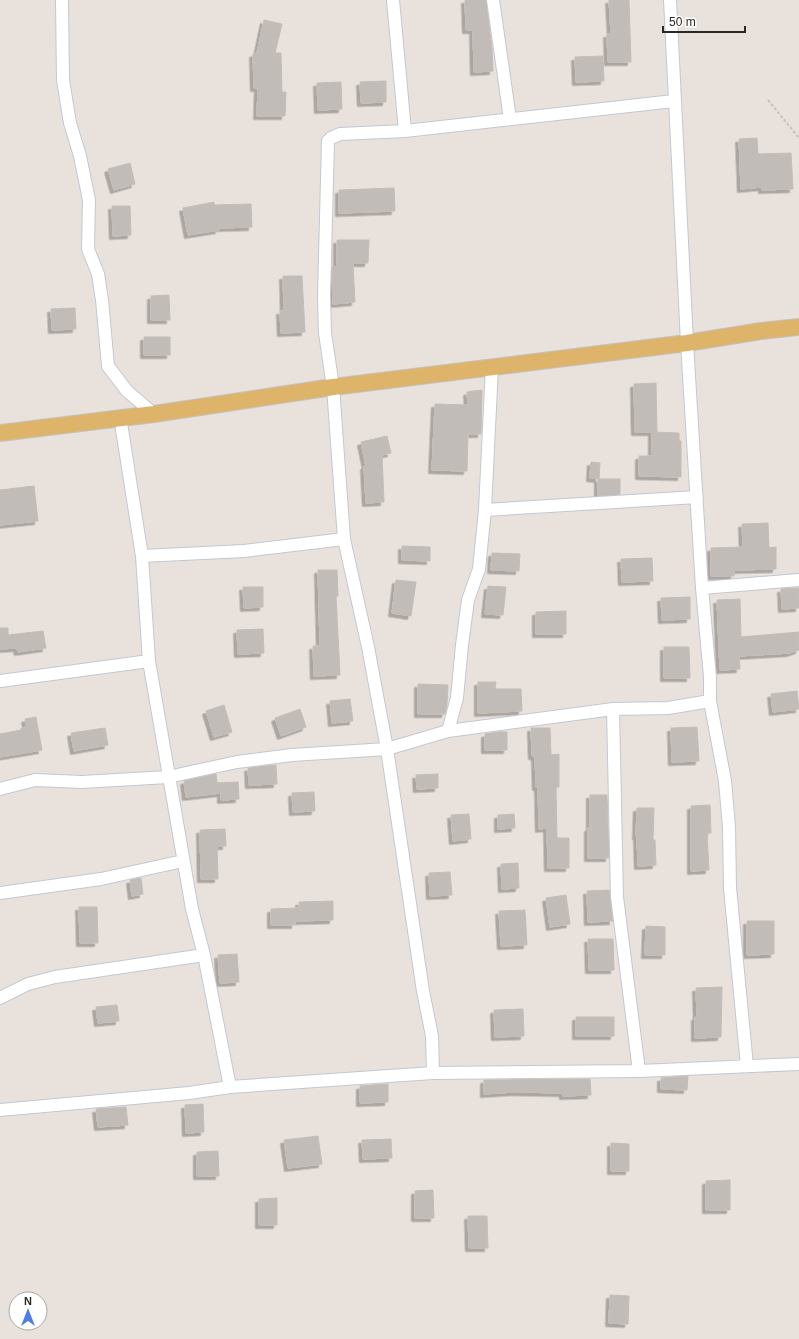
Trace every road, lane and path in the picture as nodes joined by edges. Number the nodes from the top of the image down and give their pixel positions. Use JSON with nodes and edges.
{"nodes":[{"id":1,"x":62,"y":0,"type":"edge"},
{"id":2,"x":393,"y":0,"type":"edge"},
{"id":3,"x":493,"y":0,"type":"edge"},
{"id":4,"x":670,"y":0,"type":"edge"},
{"id":5,"x":768,"y":100,"type":"dead end"},
{"id":6,"x":674,"y":101,"type":"junction"},
{"id":7,"x":510,"y":118,"type":"junction"},
{"id":8,"x":405,"y":131,"type":"junction"},
{"id":9,"x":799,"y":138,"type":"edge"},
{"id":10,"x":799,"y":327,"type":"edge"},
{"id":11,"x":688,"y":343,"type":"junction"},
{"id":12,"x":492,"y":367,"type":"junction"},
{"id":13,"x":333,"y":387,"type":"junction"},
{"id":14,"x":154,"y":414,"type":"junction"},
{"id":15,"x":120,"y":417,"type":"junction"},
{"id":16,"x":0,"y":433,"type":"edge"},
{"id":17,"x":697,"y":497,"type":"junction"},
{"id":18,"x":485,"y":510,"type":"junction"},
{"id":19,"x":344,"y":539,"type":"junction"},
{"id":20,"x":142,"y":556,"type":"junction"},
{"id":21,"x":799,"y":580,"type":"edge"},
{"id":22,"x":702,"y":588,"type":"junction"},
{"id":23,"x":149,"y":661,"type":"junction"},
{"id":24,"x":0,"y":681,"type":"edge"},
{"id":25,"x":710,"y":701,"type":"junction"},
{"id":26,"x":613,"y":709,"type":"junction"},
{"id":27,"x":448,"y":732,"type":"junction"},
{"id":28,"x":387,"y":749,"type":"junction"},
{"id":29,"x":168,"y":777,"type":"junction"},
{"id":30,"x":0,"y":789,"type":"edge"},
{"id":31,"x":184,"y":861,"type":"junction"},
{"id":32,"x":0,"y":893,"type":"edge"},
{"id":33,"x":204,"y":955,"type":"junction"},
{"id":34,"x":0,"y":998,"type":"edge"},
{"id":35,"x":799,"y":1064,"type":"edge"},
{"id":36,"x":747,"y":1066,"type":"junction"},
{"id":37,"x":639,"y":1070,"type":"junction"},
{"id":38,"x":433,"y":1073,"type":"junction"},
{"id":39,"x":230,"y":1087,"type":"junction"},
{"id":40,"x":0,"y":1110,"type":"edge"}],
"edges":[{"from":1,"to":14,"type":"street"},
{"from":2,"to":8,"type":"street"},
{"from":3,"to":7,"type":"street"},
{"from":4,"to":6,"type":"street"},
{"from":5,"to":9,"type":"path"},
{"from":6,"to":7,"type":"street"},
{"from":6,"to":11,"type":"street"},
{"from":7,"to":8,"type":"street"},
{"from":8,"to":13,"type":"street"},
{"from":10,"to":11,"type":"main road"},
{"from":11,"to":12,"type":"main road"},
{"from":11,"to":17,"type":"street"},
{"from":12,"to":13,"type":"main road"},
{"from":12,"to":18,"type":"street"},
{"from":13,"to":14,"type":"main road"},
{"from":13,"to":19,"type":"street"},
{"from":14,"to":15,"type":"main road"},
{"from":15,"to":16,"type":"main road"},
{"from":15,"to":20,"type":"street"},
{"from":17,"to":18,"type":"street"},
{"from":17,"to":22,"type":"street"},
{"from":18,"to":27,"type":"street"},
{"from":19,"to":20,"type":"street"},
{"from":19,"to":28,"type":"street"},
{"from":20,"to":23,"type":"street"},
{"from":21,"to":22,"type":"street"},
{"from":22,"to":25,"type":"street"},
{"from":23,"to":24,"type":"street"},
{"from":23,"to":29,"type":"street"},
{"from":25,"to":26,"type":"street"},
{"from":25,"to":36,"type":"street"},
{"from":26,"to":27,"type":"street"},
{"from":26,"to":37,"type":"street"},
{"from":27,"to":28,"type":"street"},
{"from":28,"to":29,"type":"street"},
{"from":28,"to":38,"type":"street"},
{"from":29,"to":30,"type":"street"},
{"from":29,"to":31,"type":"street"},
{"from":31,"to":32,"type":"street"},
{"from":31,"to":33,"type":"street"},
{"from":33,"to":34,"type":"street"},
{"from":33,"to":39,"type":"street"},
{"from":35,"to":36,"type":"street"},
{"from":36,"to":37,"type":"street"},
{"from":37,"to":38,"type":"street"},
{"from":38,"to":39,"type":"street"},
{"from":39,"to":40,"type":"street"}]}
